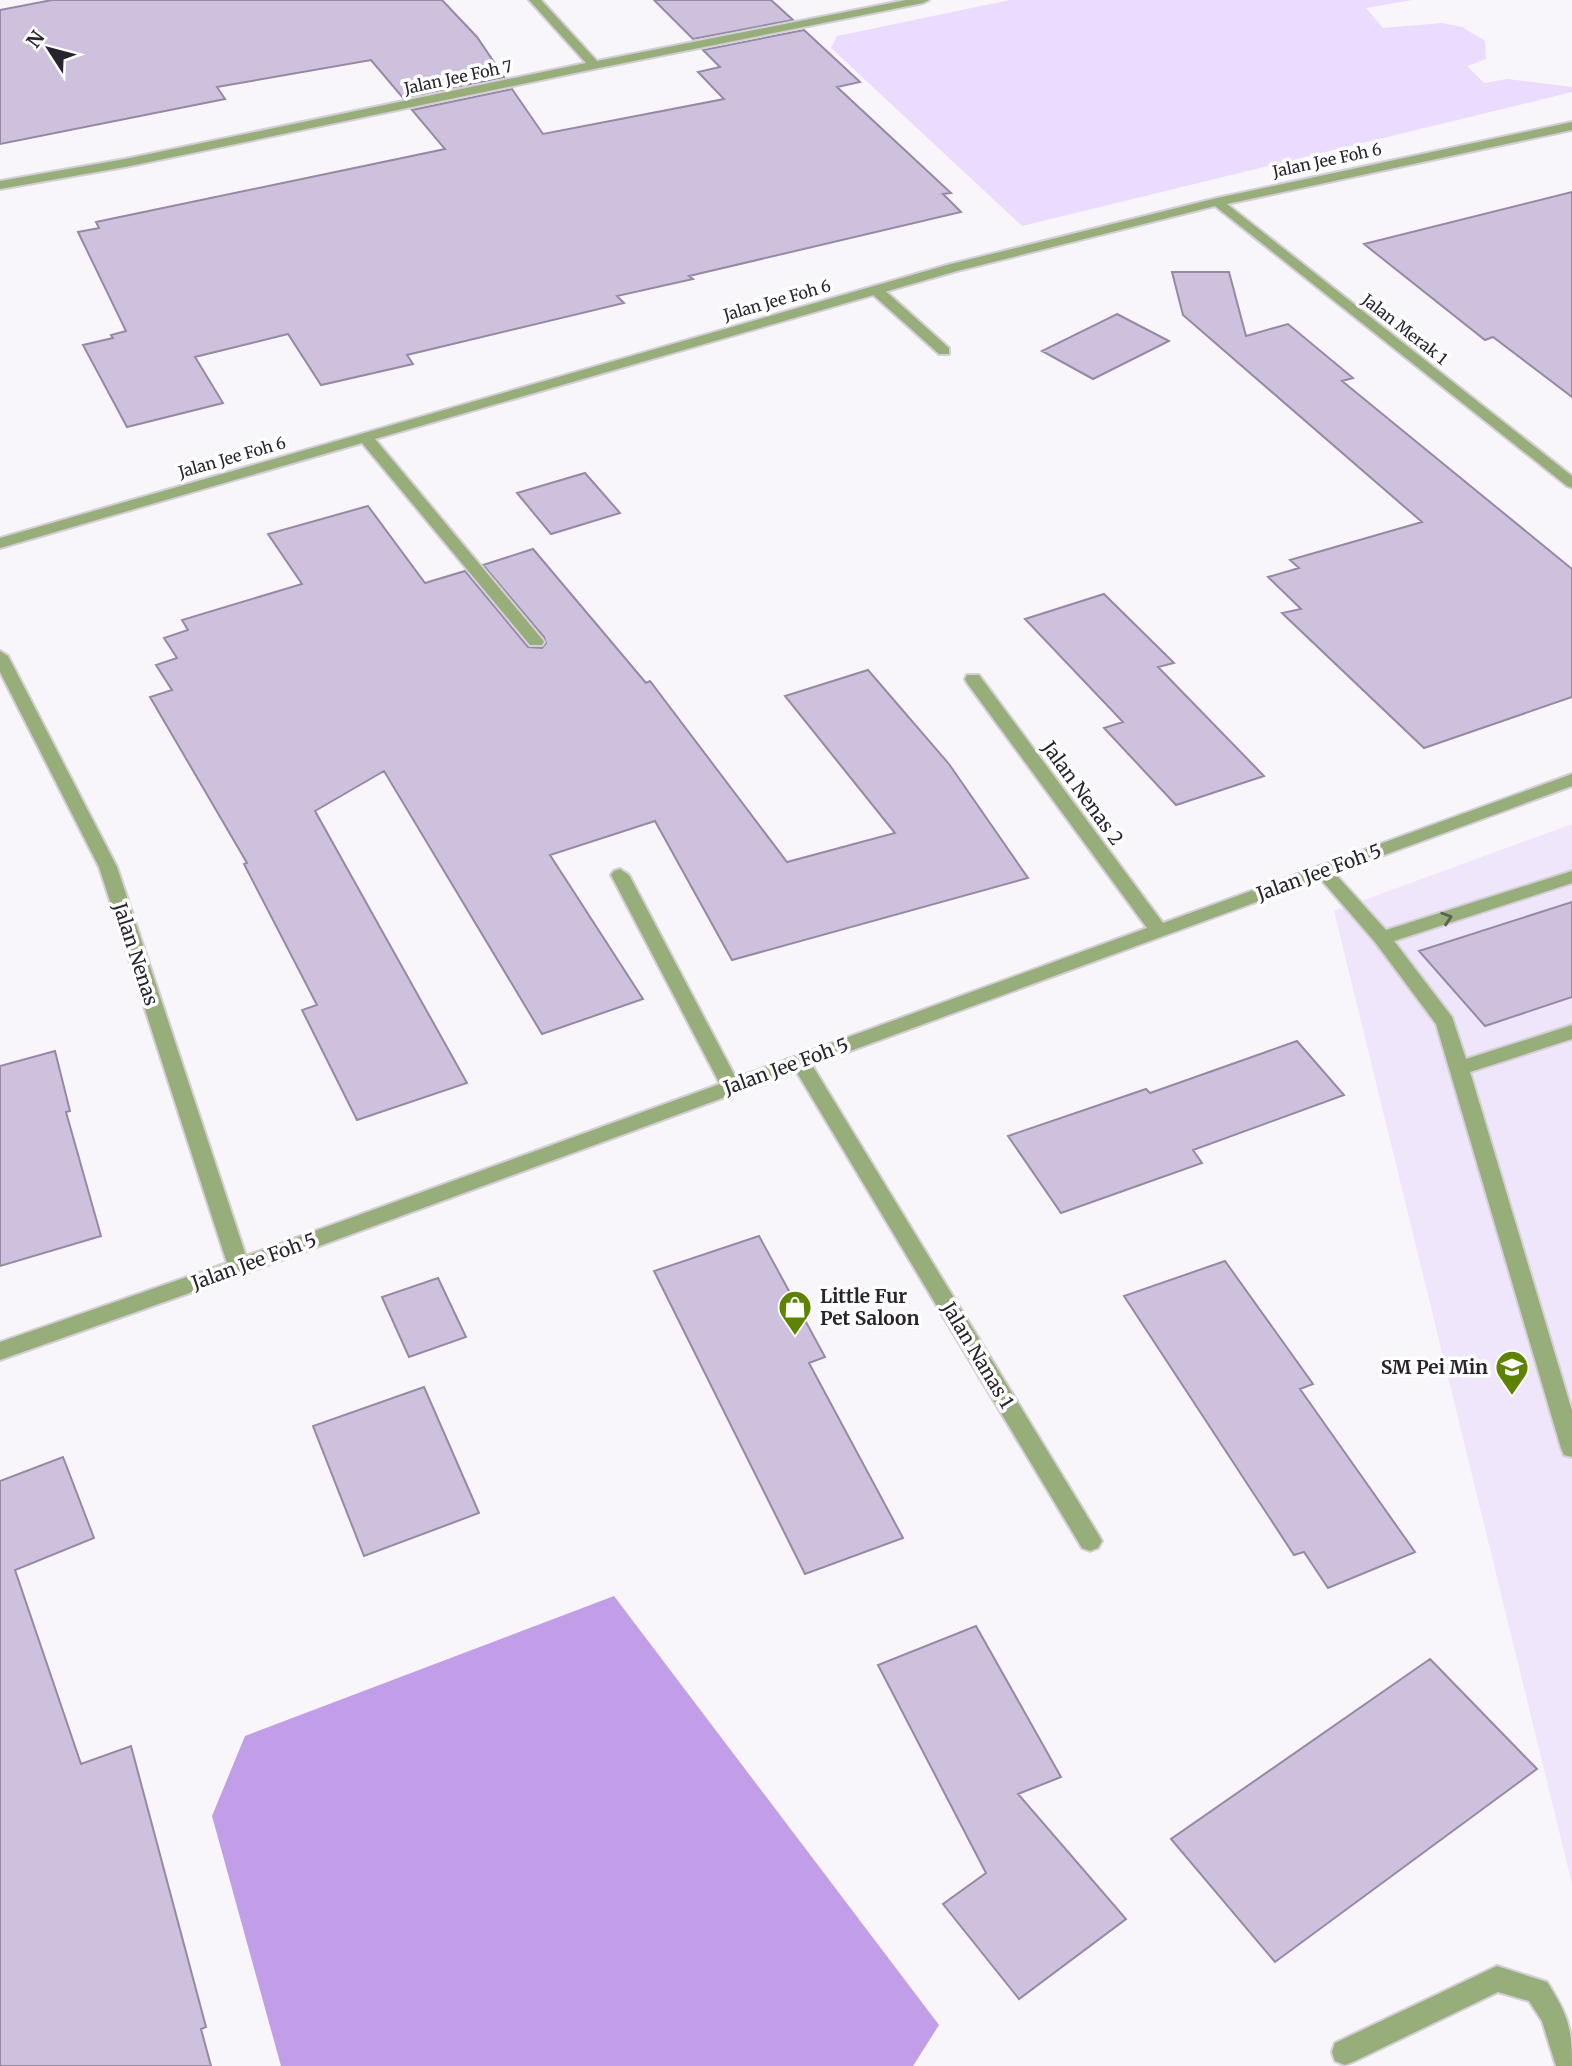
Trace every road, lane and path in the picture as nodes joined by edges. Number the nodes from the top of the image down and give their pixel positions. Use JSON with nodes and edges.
{"nodes":[{"id":1,"x":535,"y":0,"type":"edge"},
{"id":2,"x":923,"y":0,"type":"edge"},
{"id":3,"x":594,"y":65,"type":"junction"},
{"id":4,"x":1572,"y":126,"type":"edge"},
{"id":5,"x":0,"y":185,"type":"edge"},
{"id":6,"x":1217,"y":202,"type":"junction"},
{"id":7,"x":876,"y":290,"type":"junction"},
{"id":8,"x":944,"y":351,"type":"dead end"},
{"id":9,"x":364,"y":436,"type":"junction"},
{"id":10,"x":1572,"y":483,"type":"edge"},
{"id":11,"x":0,"y":543,"type":"edge"},
{"id":12,"x":536,"y":642,"type":"dead end"},
{"id":13,"x":0,"y":656,"type":"edge"},
{"id":14,"x":973,"y":680,"type":"dead end"},
{"id":15,"x":1572,"y":780,"type":"edge"},
{"id":16,"x":1323,"y":871,"type":"junction"},
{"id":17,"x":620,"y":875,"type":"dead end"},
{"id":18,"x":1572,"y":877,"type":"edge"},
{"id":19,"x":1159,"y":931,"type":"junction"},
{"id":20,"x":1382,"y":938,"type":"junction"},
{"id":21,"x":1572,"y":1032,"type":"edge"},
{"id":22,"x":800,"y":1061,"type":"junction"},
{"id":23,"x":1461,"y":1068,"type":"junction"},
{"id":24,"x":730,"y":1085,"type":"junction"},
{"id":25,"x":239,"y":1267,"type":"junction"},
{"id":26,"x":0,"y":1351,"type":"edge"},
{"id":27,"x":1572,"y":1448,"type":"edge"},
{"id":28,"x":1090,"y":1541,"type":"dead end"},
{"id":29,"x":1345,"y":2052,"type":"dead end"},
{"id":30,"x":1570,"y":2066,"type":"edge"}],
"edges":[{"from":1,"to":3,"type":"street"},
{"from":2,"to":3,"type":"street","name":"Jalan Jee Foh 7"},
{"from":3,"to":5,"type":"street","name":"Jalan Jee Foh 7"},
{"from":4,"to":6,"type":"street","name":"Jalan Jee Foh 6"},
{"from":6,"to":7,"type":"street","name":"Jalan Jee Foh 6"},
{"from":6,"to":10,"type":"street","name":"Jalan Merak 1"},
{"from":7,"to":8,"type":"street"},
{"from":7,"to":9,"type":"street","name":"Jalan Jee Foh 6"},
{"from":9,"to":11,"type":"street","name":"Jalan Jee Foh 6"},
{"from":9,"to":12,"type":"street"},
{"from":13,"to":25,"type":"street","name":"Jalan Nenas"},
{"from":14,"to":19,"type":"street","name":"Jalan Nenas 2"},
{"from":15,"to":16,"type":"street","name":"Jalan Jee Foh 5"},
{"from":16,"to":19,"type":"street","name":"Jalan Jee Foh 5"},
{"from":16,"to":20,"type":"street"},
{"from":17,"to":24,"type":"street"},
{"from":20,"to":18,"type":"street","one_way":true},
{"from":19,"to":22,"type":"street","name":"Jalan Jee Foh 5"},
{"from":20,"to":23,"type":"street"},
{"from":21,"to":23,"type":"street"},
{"from":22,"to":24,"type":"street","name":"Jalan Jee Foh 5"},
{"from":22,"to":28,"type":"street","name":"Jalan Nanas 1"},
{"from":23,"to":27,"type":"street"},
{"from":24,"to":25,"type":"street","name":"Jalan Jee Foh 5"},
{"from":25,"to":26,"type":"street","name":"Jalan Jee Foh 5"},
{"from":29,"to":30,"type":"street"}]}
